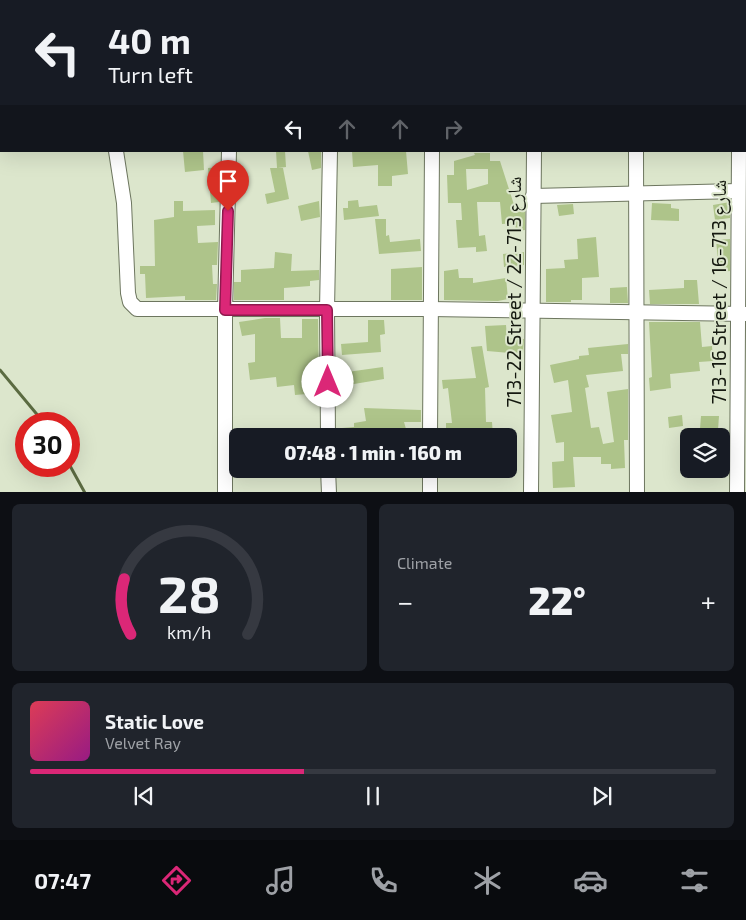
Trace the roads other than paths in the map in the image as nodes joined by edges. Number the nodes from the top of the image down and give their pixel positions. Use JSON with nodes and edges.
{"nodes":[{"id":1,"x":116,"y":152,"type":"edge"},
{"id":2,"x":229,"y":152,"type":"edge"},
{"id":3,"x":330,"y":152,"type":"edge"},
{"id":4,"x":432,"y":152,"type":"edge"},
{"id":5,"x":534,"y":152,"type":"edge"},
{"id":6,"x":636,"y":152,"type":"edge"},
{"id":7,"x":739,"y":152,"type":"edge"},
{"id":8,"x":738,"y":191,"type":"junction"},
{"id":9,"x":636,"y":193,"type":"junction"},
{"id":10,"x":533,"y":196,"type":"junction"},
{"id":11,"x":430,"y":309,"type":"junction"},
{"id":12,"x":225,"y":310,"type":"junction"},
{"id":13,"x":327,"y":310,"type":"junction"},
{"id":14,"x":532,"y":310,"type":"junction"},
{"id":15,"x":638,"y":313,"type":"junction"},
{"id":16,"x":743,"y":314,"type":"edge"},
{"id":17,"x":328,"y":428,"type":"edge"},
{"id":18,"x":430,"y":428,"type":"edge"},
{"id":19,"x":328,"y":478,"type":"edge"},
{"id":20,"x":430,"y":478,"type":"edge"},
{"id":21,"x":225,"y":492,"type":"edge"},
{"id":22,"x":329,"y":492,"type":"edge"},
{"id":23,"x":430,"y":492,"type":"edge"},
{"id":24,"x":531,"y":492,"type":"edge"},
{"id":25,"x":636,"y":492,"type":"edge"},
{"id":26,"x":737,"y":492,"type":"edge"}],
"edges":[{"from":1,"to":12,"type":"street"},
{"from":2,"to":12,"type":"street"},
{"from":3,"to":13,"type":"street"},
{"from":4,"to":11,"type":"street"},
{"from":5,"to":10,"type":"street","name":"713-22 Street / شارع 713-22"},
{"from":6,"to":9,"type":"street"},
{"from":7,"to":8,"type":"street","name":"713-16 Street / شارع 713-16"},
{"from":8,"to":9,"type":"street"},
{"from":8,"to":16,"type":"street","name":"713-16 Street / شارع 713-16"},
{"from":9,"to":10,"type":"street"},
{"from":9,"to":15,"type":"street"},
{"from":10,"to":14,"type":"street","name":"713-22 Street / شارع 713-22"},
{"from":11,"to":13,"type":"street"},
{"from":11,"to":14,"type":"street"},
{"from":11,"to":18,"type":"street"},
{"from":12,"to":13,"type":"street"},
{"from":12,"to":21,"type":"street"},
{"from":13,"to":17,"type":"street"},
{"from":14,"to":15,"type":"street"},
{"from":14,"to":24,"type":"street","name":"713-22 Street / شارع 713-22"},
{"from":15,"to":16,"type":"street"},
{"from":15,"to":25,"type":"street"},
{"from":16,"to":26,"type":"street","name":"713-16 Street / شارع 713-16"},
{"from":19,"to":22,"type":"street"},
{"from":20,"to":23,"type":"street"}]}
